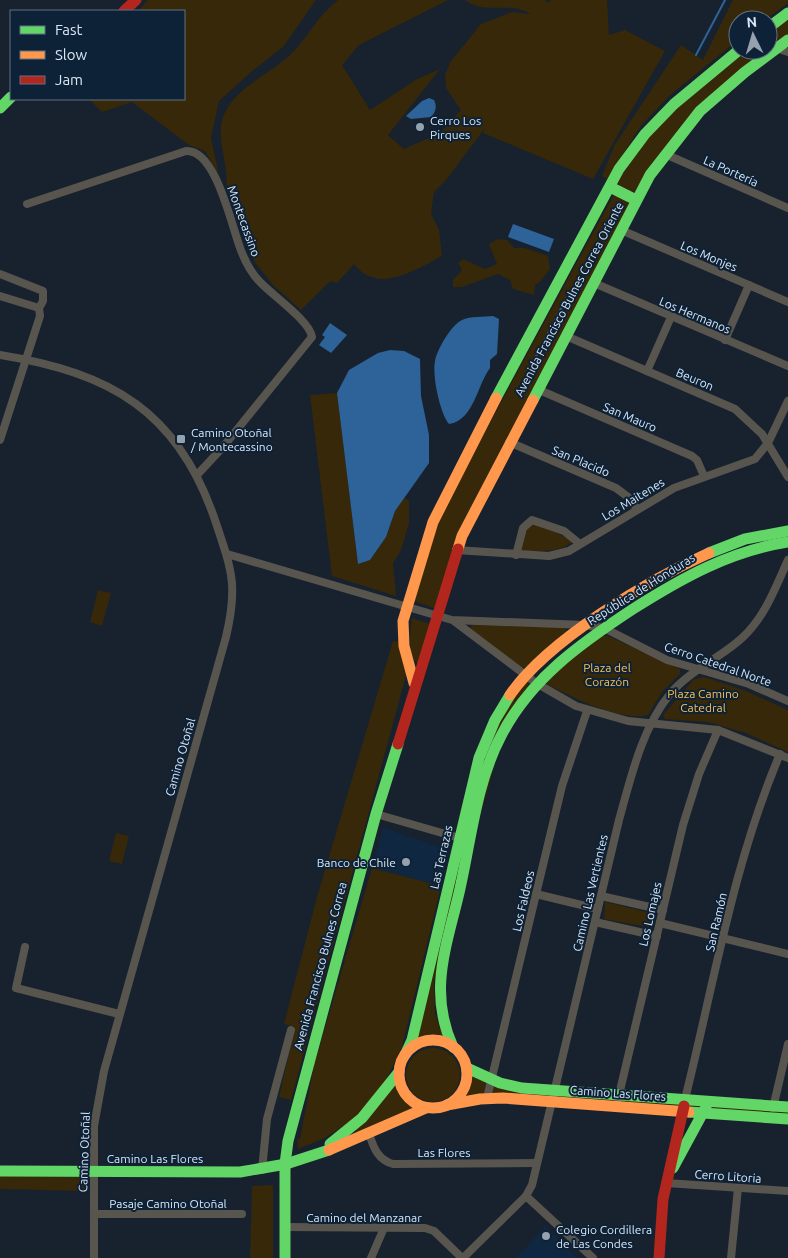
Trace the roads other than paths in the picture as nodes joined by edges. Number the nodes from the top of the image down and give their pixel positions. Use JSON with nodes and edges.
{"nodes":[{"id":1,"x":136,"y":0,"type":"edge"},
{"id":2,"x":125,"y":10,"type":"edge"},
{"id":3,"x":788,"y":40,"type":"edge"},
{"id":4,"x":778,"y":48,"type":"edge"},
{"id":5,"x":728,"y":59,"type":"edge"},
{"id":6,"x":762,"y":60,"type":"edge"},
{"id":7,"x":10,"y":98,"type":"edge"},
{"id":8,"x":0,"y":108,"type":"edge"},
{"id":9,"x":665,"y":154,"type":"junction"},
{"id":10,"x":610,"y":187,"type":"junction"},
{"id":11,"x":636,"y":200,"type":"junction"},
{"id":12,"x":27,"y":204,"type":"dead end"},
{"id":13,"x":788,"y":208,"type":"edge"},
{"id":14,"x":621,"y":230,"type":"junction"},
{"id":15,"x":0,"y":274,"type":"edge"},
{"id":16,"x":594,"y":283,"type":"junction"},
{"id":17,"x":749,"y":285,"type":"junction"},
{"id":18,"x":0,"y":296,"type":"edge"},
{"id":19,"x":788,"y":302,"type":"edge"},
{"id":20,"x":39,"y":308,"type":"junction"},
{"id":21,"x":671,"y":317,"type":"junction"},
{"id":22,"x":566,"y":336,"type":"junction"},
{"id":23,"x":725,"y":340,"type":"junction"},
{"id":24,"x":0,"y":354,"type":"edge"},
{"id":25,"x":27,"y":360,"type":"junction"},
{"id":26,"x":788,"y":366,"type":"edge"},
{"id":27,"x":647,"y":371,"type":"junction"},
{"id":28,"x":537,"y":389,"type":"junction"},
{"id":29,"x":788,"y":401,"type":"edge"},
{"id":30,"x":0,"y":440,"type":"edge"},
{"id":31,"x":510,"y":442,"type":"junction"},
{"id":32,"x":768,"y":443,"type":"junction"},
{"id":33,"x":197,"y":475,"type":"junction"},
{"id":34,"x":704,"y":476,"type":"junction"},
{"id":35,"x":788,"y":477,"type":"edge"},
{"id":36,"x":637,"y":509,"type":"junction"},
{"id":37,"x":788,"y":531,"type":"edge"},
{"id":38,"x":788,"y":542,"type":"edge"},
{"id":39,"x":580,"y":544,"type":"junction"},
{"id":40,"x":456,"y":550,"type":"junction"},
{"id":41,"x":227,"y":554,"type":"junction"},
{"id":42,"x":516,"y":555,"type":"junction"},
{"id":43,"x":788,"y":560,"type":"edge"},
{"id":44,"x":683,"y":572,"type":"junction"},
{"id":45,"x":406,"y":606,"type":"junction"},
{"id":46,"x":437,"y":615,"type":"junction"},
{"id":47,"x":452,"y":620,"type":"junction"},
{"id":48,"x":585,"y":624,"type":"junction"},
{"id":49,"x":604,"y":628,"type":"junction"},
{"id":50,"x":696,"y":670,"type":"junction"},
{"id":51,"x":526,"y":675,"type":"junction"},
{"id":52,"x":536,"y":683,"type":"junction"},
{"id":53,"x":415,"y":687,"type":"junction"},
{"id":54,"x":788,"y":701,"type":"edge"},
{"id":55,"x":588,"y":711,"type":"junction"},
{"id":56,"x":651,"y":724,"type":"junction"},
{"id":57,"x":718,"y":730,"type":"junction"},
{"id":58,"x":489,"y":732,"type":"junction"},
{"id":59,"x":500,"y":737,"type":"junction"},
{"id":60,"x":784,"y":756,"type":"edge"},
{"id":61,"x":376,"y":814,"type":"junction"},
{"id":62,"x":460,"y":838,"type":"junction"},
{"id":63,"x":472,"y":842,"type":"junction"},
{"id":64,"x":536,"y":894,"type":"junction"},
{"id":65,"x":601,"y":896,"type":"junction"},
{"id":66,"x":598,"y":909,"type":"junction"},
{"id":67,"x":663,"y":910,"type":"junction"},
{"id":68,"x":595,"y":922,"type":"junction"},
{"id":69,"x":660,"y":923,"type":"junction"},
{"id":70,"x":436,"y":936,"type":"junction"},
{"id":71,"x":657,"y":936,"type":"junction"},
{"id":72,"x":448,"y":939,"type":"junction"},
{"id":73,"x":724,"y":939,"type":"junction"},
{"id":74,"x":25,"y":947,"type":"dead end"},
{"id":75,"x":788,"y":954,"type":"edge"},
{"id":76,"x":120,"y":1014,"type":"junction"},
{"id":77,"x":291,"y":1030,"type":"dead end"},
{"id":78,"x":788,"y":1044,"type":"edge"},
{"id":79,"x":453,"y":1047,"type":"junction"},
{"id":80,"x":405,"y":1055,"type":"junction"},
{"id":81,"x":467,"y":1068,"type":"junction"},
{"id":82,"x":399,"y":1072,"type":"junction"},
{"id":83,"x":492,"y":1080,"type":"junction"},
{"id":84,"x":554,"y":1096,"type":"junction"},
{"id":85,"x":487,"y":1098,"type":"junction"},
{"id":86,"x":685,"y":1099,"type":"junction"},
{"id":87,"x":618,"y":1101,"type":"junction"},
{"id":88,"x":709,"y":1101,"type":"junction"},
{"id":89,"x":446,"y":1105,"type":"junction"},
{"id":90,"x":788,"y":1107,"type":"edge"},
{"id":91,"x":426,"y":1108,"type":"junction"},
{"id":92,"x":682,"y":1111,"type":"junction"},
{"id":93,"x":773,"y":1112,"type":"junction"},
{"id":94,"x":704,"y":1113,"type":"junction"},
{"id":95,"x":788,"y":1119,"type":"edge"},
{"id":96,"x":370,"y":1133,"type":"junction"},
{"id":97,"x":307,"y":1156,"type":"junction"},
{"id":98,"x":536,"y":1163,"type":"junction"},
{"id":99,"x":285,"y":1164,"type":"junction"},
{"id":100,"x":262,"y":1170,"type":"junction"},
{"id":101,"x":0,"y":1171,"type":"edge"},
{"id":102,"x":94,"y":1172,"type":"junction"},
{"id":103,"x":667,"y":1180,"type":"junction"},
{"id":104,"x":738,"y":1188,"type":"junction"},
{"id":105,"x":788,"y":1192,"type":"edge"},
{"id":106,"x":526,"y":1196,"type":"junction"},
{"id":107,"x":94,"y":1214,"type":"junction"},
{"id":108,"x":242,"y":1214,"type":"dead end"},
{"id":109,"x":286,"y":1227,"type":"junction"},
{"id":110,"x":384,"y":1228,"type":"junction"},
{"id":111,"x":94,"y":1258,"type":"edge"},
{"id":112,"x":285,"y":1258,"type":"edge"},
{"id":113,"x":371,"y":1258,"type":"edge"},
{"id":114,"x":463,"y":1258,"type":"edge"},
{"id":115,"x":592,"y":1258,"type":"edge"},
{"id":116,"x":659,"y":1258,"type":"edge"},
{"id":117,"x":731,"y":1258,"type":"edge"}],
"edges":[{"from":1,"to":2,"type":"street"},
{"from":3,"to":4,"type":"street","name":"Avenida Francisco Bulnes Correa Oriente"},
{"from":5,"to":10,"type":"street","name":"Avenida Francisco Bulnes Correa Oriente"},
{"from":6,"to":9,"type":"street","name":"Avenida Francisco Bulnes Correa Oriente"},
{"from":7,"to":8,"type":"street"},
{"from":9,"to":11,"type":"street","name":"Avenida Francisco Bulnes Correa Oriente"},
{"from":9,"to":13,"type":"street","name":"La Portería"},
{"from":10,"to":11,"type":"street"},
{"from":10,"to":45,"type":"street","name":"Avenida Francisco Bulnes Correa Oriente"},
{"from":11,"to":14,"type":"street","name":"Avenida Francisco Bulnes Correa Oriente"},
{"from":12,"to":33,"type":"street","name":"Montecassino"},
{"from":14,"to":16,"type":"street","name":"Avenida Francisco Bulnes Correa Oriente"},
{"from":14,"to":17,"type":"street","name":"Los Monjes"},
{"from":15,"to":20,"type":"street"},
{"from":16,"to":21,"type":"street","name":"Los Hermanos"},
{"from":16,"to":22,"type":"street","name":"Avenida Francisco Bulnes Correa Oriente"},
{"from":17,"to":19,"type":"street","name":"Los Monjes"},
{"from":17,"to":23,"type":"street"},
{"from":18,"to":20,"type":"street"},
{"from":20,"to":25,"type":"street"},
{"from":21,"to":23,"type":"street","name":"Los Hermanos"},
{"from":21,"to":27,"type":"street"},
{"from":22,"to":27,"type":"street","name":"Beuron"},
{"from":22,"to":28,"type":"street","name":"Avenida Francisco Bulnes Correa Oriente"},
{"from":23,"to":26,"type":"street","name":"Los Hermanos"},
{"from":24,"to":25,"type":"street","name":"Camino Otoñal"},
{"from":25,"to":30,"type":"street"},
{"from":25,"to":33,"type":"street","name":"Camino Otoñal"},
{"from":27,"to":32,"type":"street","name":"Beuron"},
{"from":28,"to":31,"type":"street","name":"Avenida Francisco Bulnes Correa Oriente"},
{"from":28,"to":34,"type":"street","name":"San Mauro"},
{"from":29,"to":32,"type":"street","name":"Los Maitenes"},
{"from":31,"to":36,"type":"street","name":"San Placido"},
{"from":31,"to":40,"type":"street","name":"Avenida Francisco Bulnes Correa Oriente"},
{"from":32,"to":34,"type":"street","name":"Los Maitenes"},
{"from":32,"to":35,"type":"street","name":"Beuron"},
{"from":33,"to":41,"type":"street","name":"Camino Otoñal"},
{"from":34,"to":36,"type":"street","name":"Los Maitenes"},
{"from":36,"to":39,"type":"street","name":"Los Maitenes"},
{"from":37,"to":44,"type":"street","name":"República de Honduras"},
{"from":38,"to":44,"type":"street","name":"República de Honduras"},
{"from":39,"to":42,"type":"street","name":"Los Maitenes"},
{"from":39,"to":42,"type":"street"},
{"from":40,"to":42,"type":"street","name":"Los Maitenes"},
{"from":40,"to":46,"type":"street","name":"Avenida Francisco Bulnes Correa Oriente"},
{"from":41,"to":45,"type":"street","name":"República de Honduras"},
{"from":41,"to":76,"type":"street","name":"Camino Otoñal"},
{"from":43,"to":50,"type":"street","name":"Camino Las Vertientes"},
{"from":44,"to":48,"type":"street","name":"República de Honduras"},
{"from":44,"to":49,"type":"street","name":"República de Honduras"},
{"from":45,"to":46,"type":"street","name":"República de Honduras"},
{"from":45,"to":53,"type":"street"},
{"from":46,"to":47,"type":"street","name":"República de Honduras"},
{"from":46,"to":53,"type":"street","name":"Avenida Francisco Bulnes Correa"},
{"from":47,"to":48,"type":"street","name":"República de Honduras"},
{"from":47,"to":51,"type":"street","name":"República de Honduras"},
{"from":48,"to":49,"type":"street","name":"Cerro Catedral Norte"},
{"from":48,"to":51,"type":"street","name":"República de Honduras"},
{"from":49,"to":50,"type":"street","name":"Cerro Catedral Norte"},
{"from":49,"to":52,"type":"street","name":"República de Honduras"},
{"from":50,"to":54,"type":"street","name":"Cerro Catedral Norte"},
{"from":50,"to":56,"type":"street","name":"Camino Las Vertientes"},
{"from":51,"to":52,"type":"street","name":"República de Honduras"},
{"from":51,"to":58,"type":"street","name":"Las Terrazas"},
{"from":52,"to":55,"type":"street"},
{"from":52,"to":59,"type":"street","name":"Las Terrazas"},
{"from":53,"to":61,"type":"street","name":"Avenida Francisco Bulnes Correa"},
{"from":55,"to":56,"type":"street"},
{"from":55,"to":64,"type":"street","name":"Los Faldeos"},
{"from":56,"to":57,"type":"street"},
{"from":56,"to":65,"type":"street","name":"Camino Las Vertientes"},
{"from":57,"to":60,"type":"street"},
{"from":57,"to":67,"type":"street","name":"Los Lomajes"},
{"from":58,"to":59,"type":"street"},
{"from":58,"to":62,"type":"street","name":"Las Terrazas"},
{"from":59,"to":63,"type":"street","name":"Las Terrazas"},
{"from":60,"to":73,"type":"street","name":"San Ramón"},
{"from":61,"to":62,"type":"street"},
{"from":61,"to":99,"type":"street","name":"Avenida Francisco Bulnes Correa"},
{"from":62,"to":63,"type":"street"},
{"from":62,"to":70,"type":"street","name":"Las Terrazas"},
{"from":63,"to":72,"type":"street","name":"Las Terrazas"},
{"from":64,"to":66,"type":"street"},
{"from":64,"to":83,"type":"street","name":"Los Faldeos"},
{"from":65,"to":66,"type":"street","name":"Camino Las Vertientes"},
{"from":65,"to":67,"type":"street"},
{"from":66,"to":68,"type":"street","name":"Camino Las Vertientes"},
{"from":67,"to":69,"type":"street","name":"Los Lomajes"},
{"from":68,"to":71,"type":"street"},
{"from":68,"to":84,"type":"street","name":"Camino Las Vertientes"},
{"from":69,"to":71,"type":"street","name":"Los Lomajes"},
{"from":69,"to":73,"type":"street"},
{"from":70,"to":72,"type":"street"},
{"from":70,"to":80,"type":"street","name":"Las Terrazas"},
{"from":71,"to":87,"type":"street","name":"Los Lomajes"},
{"from":72,"to":79,"type":"street","name":"Las Terrazas"},
{"from":73,"to":75,"type":"street"},
{"from":73,"to":86,"type":"street","name":"San Ramón"},
{"from":74,"to":76,"type":"street"},
{"from":76,"to":102,"type":"street","name":"Camino Otoñal"},
{"from":77,"to":100,"type":"street"},
{"from":78,"to":93,"type":"street"},
{"from":79,"to":80,"type":"street"},
{"from":79,"to":81,"type":"street"},
{"from":80,"to":82,"type":"street"},
{"from":81,"to":83,"type":"street","name":"Camino Las Flores"},
{"from":81,"to":89,"type":"street"},
{"from":82,"to":91,"type":"street"},
{"from":82,"to":97,"type":"street","name":"Camino Las Flores"},
{"from":83,"to":84,"type":"street","name":"Camino Las Flores"},
{"from":83,"to":85,"type":"street","name":"Los Faldeos"},
{"from":84,"to":85,"type":"street","name":"Camino Las Flores"},
{"from":84,"to":87,"type":"street","name":"Camino Las Flores"},
{"from":84,"to":98,"type":"street","name":"Camino Las Vertientes"},
{"from":85,"to":89,"type":"street","name":"Camino Las Flores"},
{"from":86,"to":87,"type":"street","name":"Camino Las Flores"},
{"from":86,"to":88,"type":"street","name":"Camino Las Flores"},
{"from":86,"to":92,"type":"street"},
{"from":87,"to":92,"type":"street","name":"Camino Las Flores"},
{"from":88,"to":93,"type":"street","name":"Camino Las Flores"},
{"from":88,"to":94,"type":"street"},
{"from":89,"to":91,"type":"street"},
{"from":90,"to":93,"type":"street","name":"Camino Las Flores"},
{"from":91,"to":96,"type":"street","name":"Camino Las Flores"},
{"from":92,"to":94,"type":"street","name":"Camino Las Flores"},
{"from":92,"to":103,"type":"street"},
{"from":93,"to":94,"type":"street","name":"Camino Las Flores"},
{"from":93,"to":95,"type":"street","name":"Camino Las Flores"},
{"from":94,"to":103,"type":"street"},
{"from":96,"to":97,"type":"street","name":"Camino Las Flores"},
{"from":96,"to":98,"type":"street","name":"Las Flores"},
{"from":97,"to":99,"type":"street","name":"Camino Las Flores"},
{"from":98,"to":106,"type":"street","name":"Camino Las Vertientes"},
{"from":99,"to":100,"type":"street","name":"Camino Las Flores"},
{"from":99,"to":109,"type":"street","name":"Avenida Francisco Bulnes Correa"},
{"from":100,"to":102,"type":"street","name":"Camino Las Flores"},
{"from":101,"to":102,"type":"street","name":"Camino Las Flores"},
{"from":102,"to":107,"type":"street","name":"Camino Otoñal"},
{"from":103,"to":104,"type":"street","name":"Cerro Litoria"},
{"from":103,"to":116,"type":"street"},
{"from":104,"to":105,"type":"street","name":"Cerro Litoria"},
{"from":104,"to":117,"type":"street"},
{"from":106,"to":114,"type":"street","name":"Camino Las Vertientes"},
{"from":106,"to":115,"type":"street"},
{"from":107,"to":108,"type":"street","name":"Pasaje Camino Otoñal"},
{"from":107,"to":111,"type":"street","name":"Camino Otoñal"},
{"from":109,"to":110,"type":"street","name":"Camino del Manzanar"},
{"from":109,"to":112,"type":"street","name":"Avenida Francisco Bulnes Correa"},
{"from":110,"to":113,"type":"street"},
{"from":110,"to":114,"type":"street","name":"Camino del Manzanar"}]}
